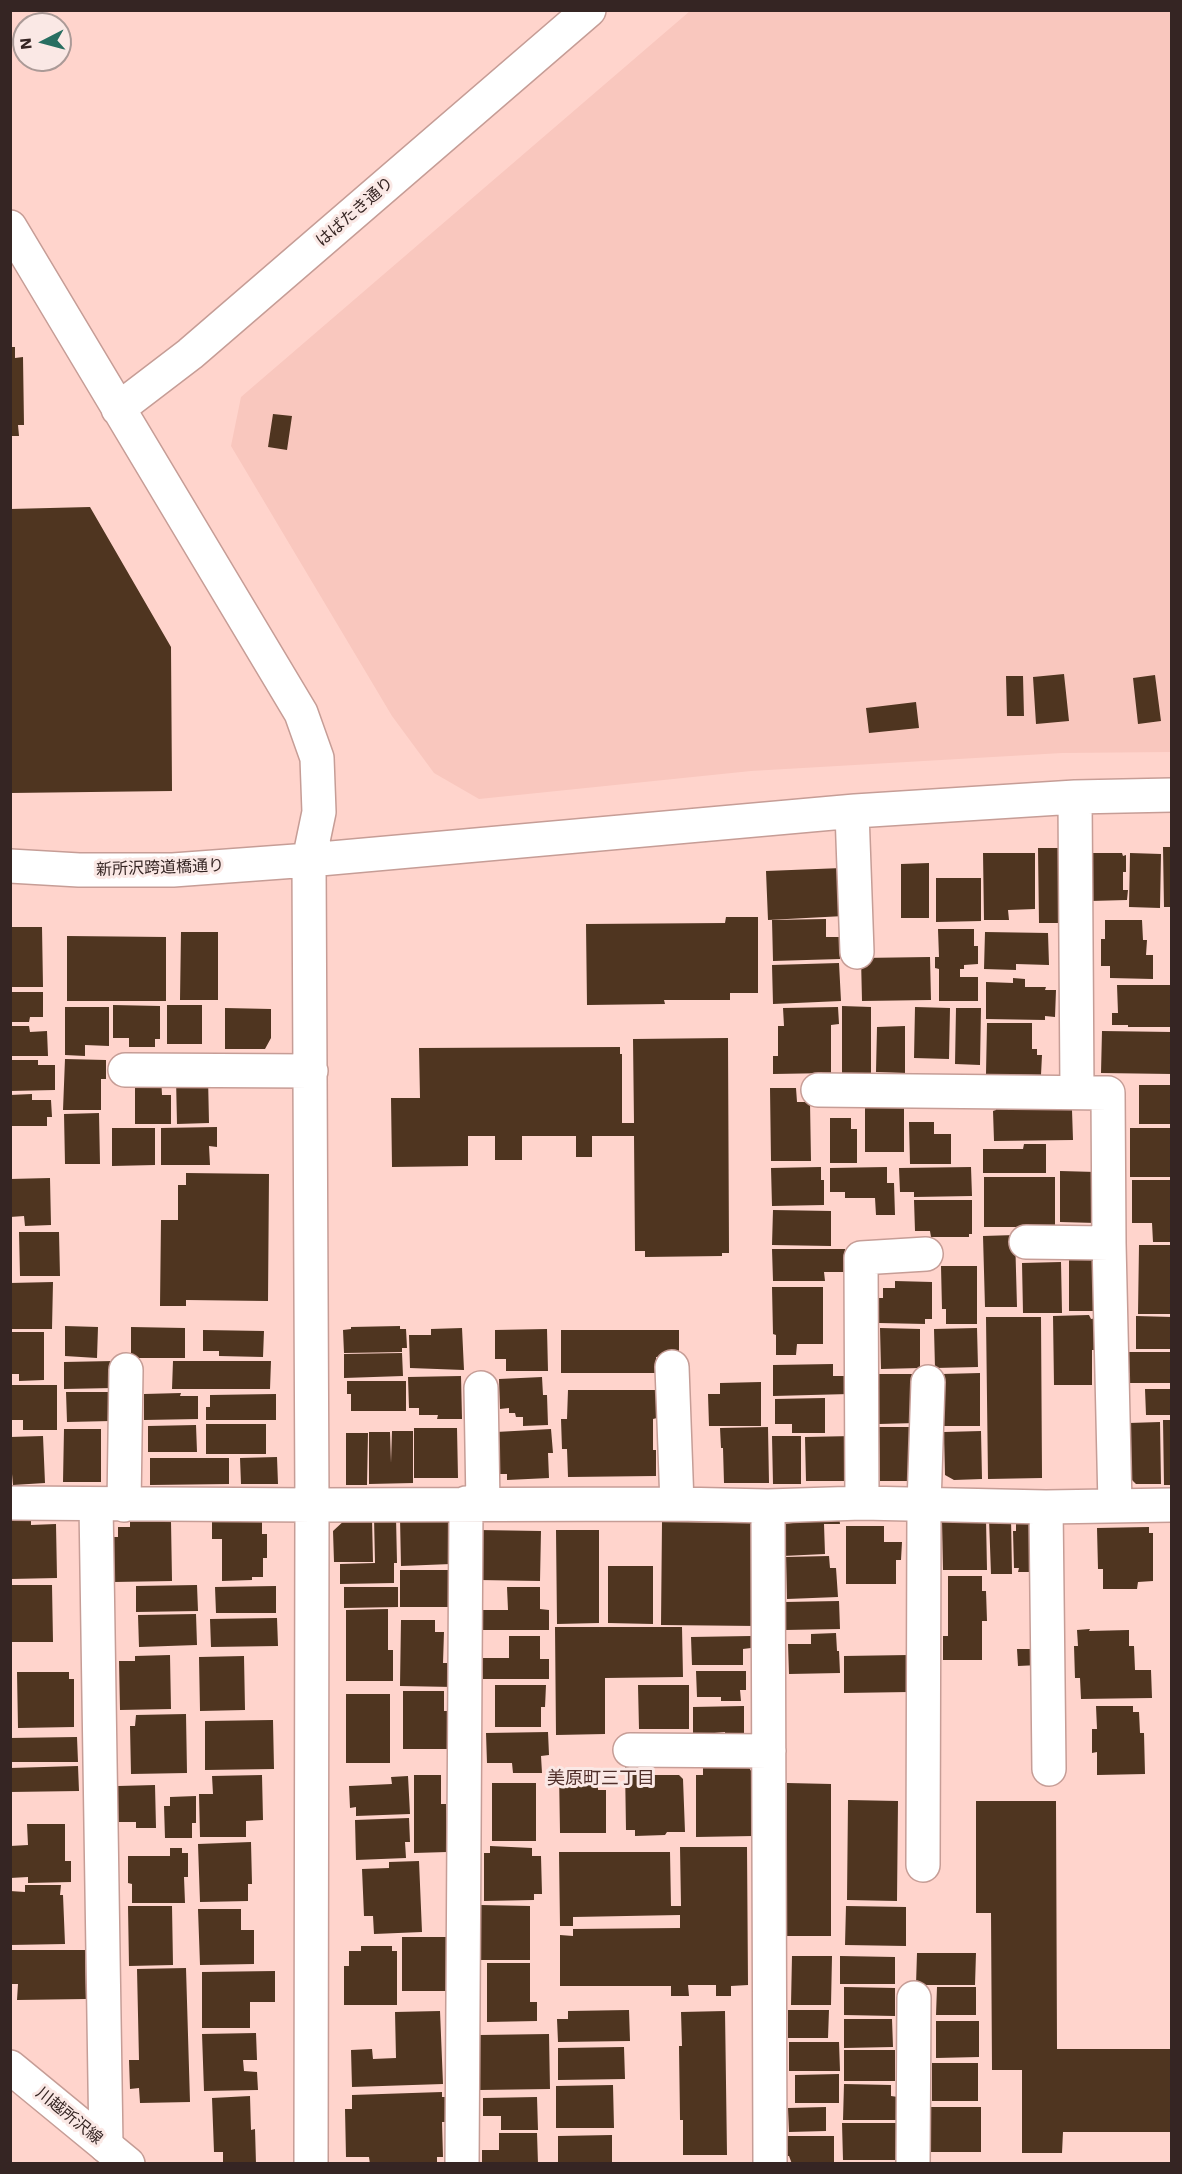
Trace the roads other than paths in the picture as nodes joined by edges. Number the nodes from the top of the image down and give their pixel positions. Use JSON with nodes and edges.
{"nodes":[{"id":1,"x":589,"y":10,"type":"edge"},
{"id":2,"x":10,"y":227,"type":"edge"},
{"id":3,"x":118,"y":409,"type":"junction"},
{"id":4,"x":1172,"y":795,"type":"edge"},
{"id":5,"x":1075,"y":797,"type":"junction"},
{"id":6,"x":852,"y":812,"type":"junction"},
{"id":7,"x":309,"y":860,"type":"junction"},
{"id":8,"x":10,"y":866,"type":"edge"},
{"id":9,"x":856,"y":952,"type":"dead end"},
{"id":10,"x":125,"y":1070,"type":"dead end"},
{"id":11,"x":311,"y":1071,"type":"junction"},
{"id":12,"x":818,"y":1090,"type":"dead end"},
{"id":13,"x":1077,"y":1092,"type":"junction"},
{"id":14,"x":1026,"y":1242,"type":"dead end"},
{"id":15,"x":1109,"y":1243,"type":"junction"},
{"id":16,"x":926,"y":1254,"type":"dead end"},
{"id":17,"x":672,"y":1367,"type":"dead end"},
{"id":18,"x":126,"y":1370,"type":"dead end"},
{"id":19,"x":928,"y":1382,"type":"dead end"},
{"id":20,"x":481,"y":1388,"type":"dead end"},
{"id":21,"x":10,"y":1503,"type":"edge"},
{"id":22,"x":862,"y":1503,"type":"junction"},
{"id":23,"x":110,"y":1504,"type":"junction"},
{"id":24,"x":474,"y":1504,"type":"junction"},
{"id":25,"x":677,"y":1504,"type":"junction"},
{"id":26,"x":312,"y":1505,"type":"junction"},
{"id":27,"x":924,"y":1505,"type":"junction"},
{"id":28,"x":1115,"y":1505,"type":"junction"},
{"id":29,"x":1172,"y":1505,"type":"edge"},
{"id":30,"x":768,"y":1506,"type":"junction"},
{"id":31,"x":1046,"y":1507,"type":"junction"},
{"id":32,"x":630,"y":1750,"type":"dead end"},
{"id":33,"x":769,"y":1751,"type":"junction"},
{"id":34,"x":1049,"y":1769,"type":"dead end"},
{"id":35,"x":923,"y":1865,"type":"dead end"},
{"id":36,"x":914,"y":1998,"type":"dead end"},
{"id":37,"x":10,"y":2067,"type":"edge"},
{"id":38,"x":117,"y":2155,"type":"edge"},
{"id":39,"x":311,"y":2163,"type":"edge"},
{"id":40,"x":462,"y":2163,"type":"edge"},
{"id":41,"x":770,"y":2163,"type":"edge"},
{"id":42,"x":913,"y":2163,"type":"edge"}],
"edges":[{"from":1,"to":3,"type":"street","name":"はばたき通り"},
{"from":2,"to":3,"type":"street"},
{"from":3,"to":7,"type":"street"},
{"from":4,"to":5,"type":"street","name":"新所沢跨道橋通り"},
{"from":5,"to":6,"type":"street","name":"新所沢跨道橋通り"},
{"from":5,"to":13,"type":"street"},
{"from":6,"to":7,"type":"street","name":"新所沢跨道橋通り"},
{"from":6,"to":9,"type":"street"},
{"from":7,"to":8,"type":"street","name":"新所沢跨道橋通り"},
{"from":7,"to":11,"type":"street"},
{"from":10,"to":11,"type":"street"},
{"from":11,"to":26,"type":"street"},
{"from":12,"to":13,"type":"street"},
{"from":13,"to":15,"type":"street"},
{"from":14,"to":15,"type":"street"},
{"from":15,"to":28,"type":"street"},
{"from":16,"to":22,"type":"street"},
{"from":17,"to":25,"type":"street"},
{"from":18,"to":23,"type":"street"},
{"from":19,"to":27,"type":"street"},
{"from":20,"to":24,"type":"street"},
{"from":21,"to":23,"type":"street"},
{"from":22,"to":27,"type":"street"},
{"from":22,"to":30,"type":"street"},
{"from":23,"to":26,"type":"street"},
{"from":23,"to":38,"type":"street"},
{"from":24,"to":25,"type":"street"},
{"from":24,"to":26,"type":"street"},
{"from":24,"to":40,"type":"street"},
{"from":25,"to":30,"type":"street"},
{"from":26,"to":39,"type":"street"},
{"from":27,"to":31,"type":"street"},
{"from":27,"to":35,"type":"street"},
{"from":28,"to":29,"type":"street"},
{"from":28,"to":31,"type":"street"},
{"from":30,"to":33,"type":"street"},
{"from":31,"to":34,"type":"street"},
{"from":32,"to":33,"type":"street"},
{"from":33,"to":41,"type":"street"},
{"from":36,"to":42,"type":"street"},
{"from":37,"to":38,"type":"street","name":"川越所沢線"}]}
